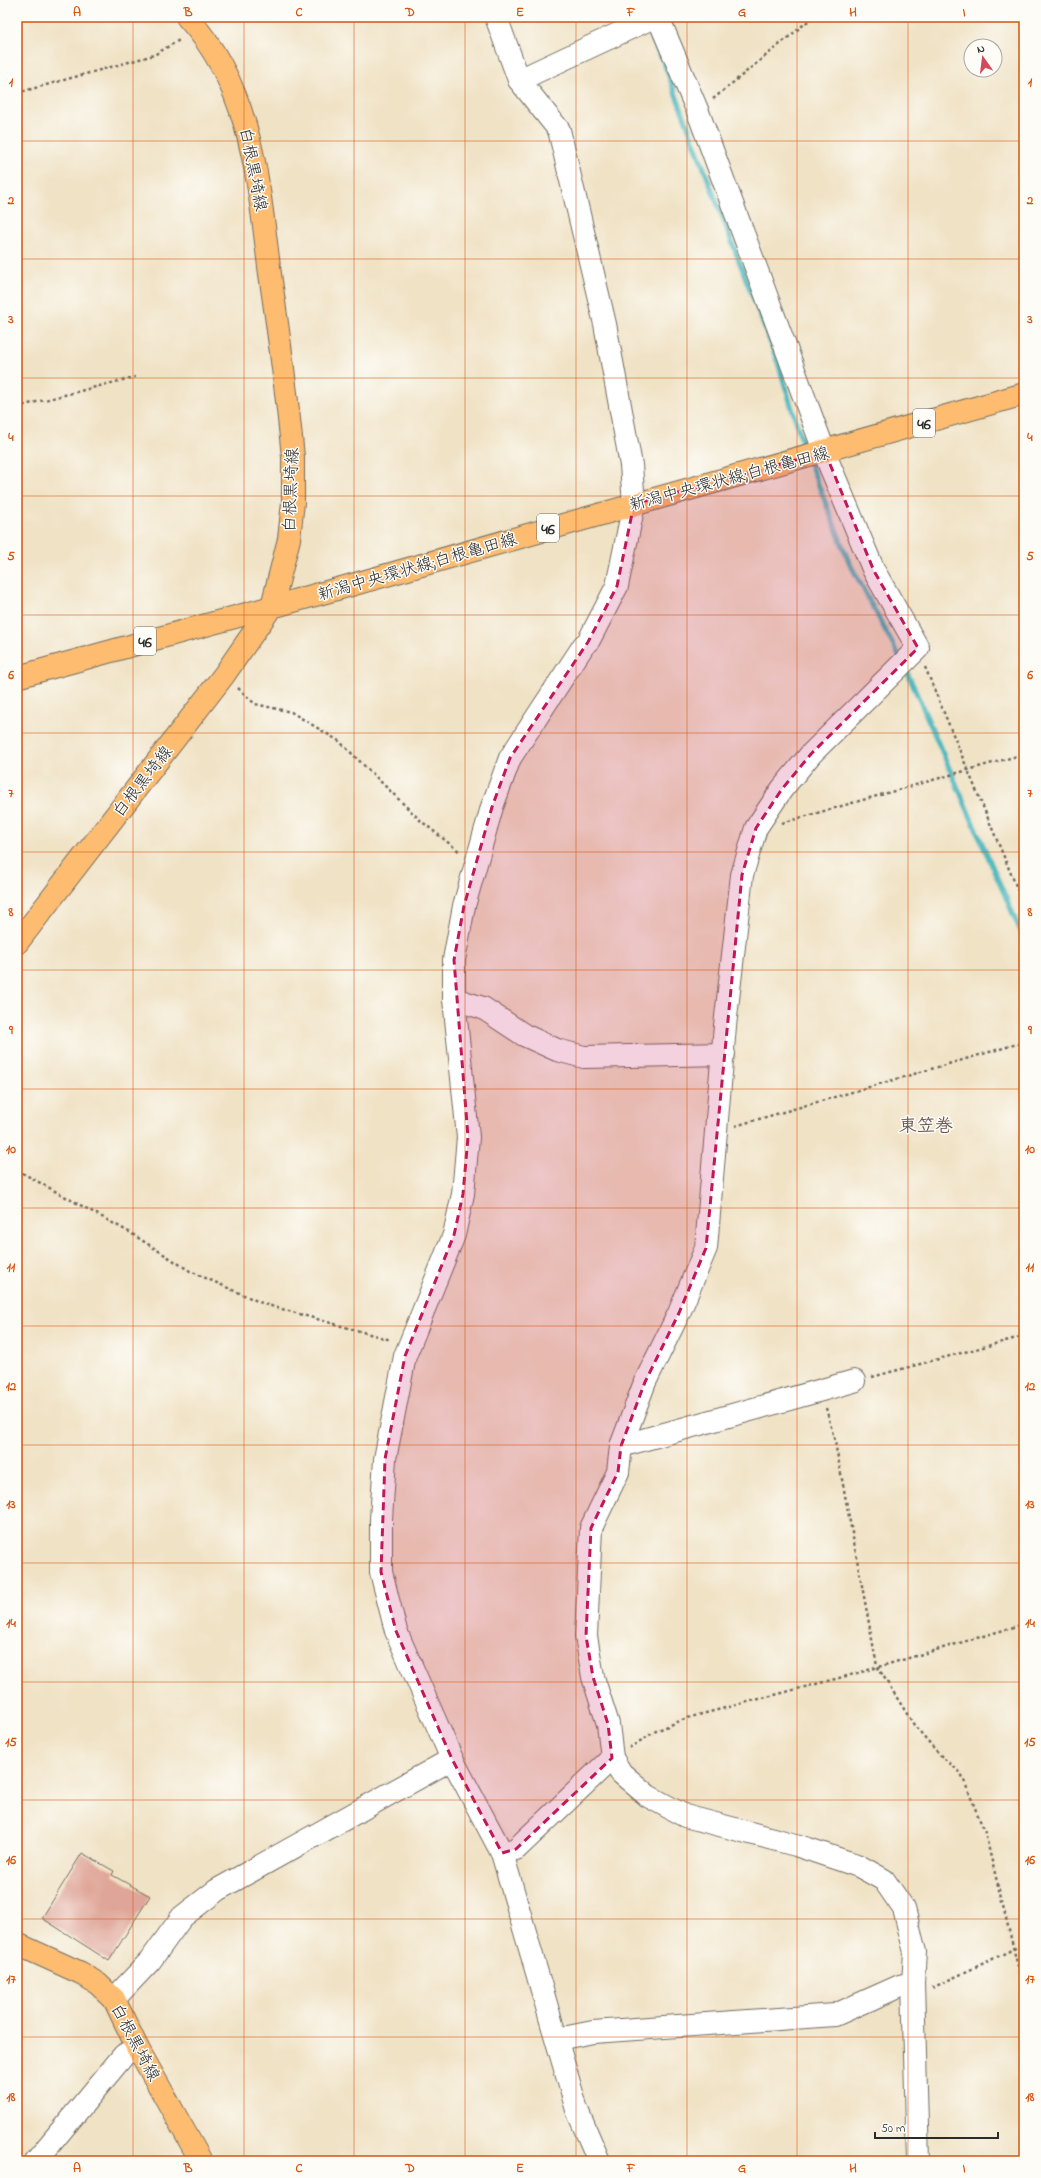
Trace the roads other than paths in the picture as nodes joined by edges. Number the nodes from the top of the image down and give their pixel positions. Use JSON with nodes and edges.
{"nodes":[{"id":1,"x":496,"y":17,"type":"edge"},
{"id":2,"x":654,"y":17,"type":"edge"},
{"id":3,"x":658,"y":17,"type":"edge"},
{"id":4,"x":192,"y":23,"type":"edge"},
{"id":5,"x":519,"y":80,"type":"junction"},
{"id":6,"x":1024,"y":394,"type":"edge"},
{"id":7,"x":825,"y":452,"type":"junction"},
{"id":8,"x":634,"y":504,"type":"junction"},
{"id":9,"x":272,"y":606,"type":"junction"},
{"id":10,"x":17,"y":677,"type":"edge"},
{"id":11,"x":17,"y":943,"type":"edge"},
{"id":12,"x":454,"y":999,"type":"junction"},
{"id":13,"x":724,"y":1054,"type":"junction"},
{"id":14,"x":854,"y":1381,"type":"road end"},
{"id":15,"x":621,"y":1446,"type":"junction"},
{"id":16,"x":612,"y":1758,"type":"junction"},
{"id":17,"x":452,"y":1759,"type":"junction"},
{"id":18,"x":502,"y":1853,"type":"junction"},
{"id":19,"x":17,"y":1944,"type":"edge"},
{"id":20,"x":913,"y":1983,"type":"junction"},
{"id":21,"x":114,"y":1999,"type":"junction"},
{"id":22,"x":558,"y":2039,"type":"junction"},
{"id":23,"x":137,"y":2047,"type":"junction"},
{"id":24,"x":36,"y":2161,"type":"edge"},
{"id":25,"x":201,"y":2161,"type":"edge"},
{"id":26,"x":599,"y":2161,"type":"edge"},
{"id":27,"x":918,"y":2161,"type":"edge"}],
"edges":[{"from":1,"to":5,"type":"street"},
{"from":2,"to":5,"type":"street"},
{"from":3,"to":7,"type":"street"},
{"from":4,"to":9,"type":"main road","name":"白根黒埼線"},
{"from":5,"to":8,"type":"street"},
{"from":6,"to":7,"type":"main road","name":"新潟中央環状線;白根亀田線","number":"46"},
{"from":7,"to":8,"type":"main road","name":"新潟中央環状線;白根亀田線","number":"46"},
{"from":7,"to":13,"type":"street"},
{"from":8,"to":9,"type":"main road","name":"新潟中央環状線;白根亀田線","number":"46"},
{"from":8,"to":12,"type":"street"},
{"from":9,"to":10,"type":"main road","name":"新潟中央環状線;白根亀田線","number":"46"},
{"from":9,"to":11,"type":"main road","name":"白根黒埼線"},
{"from":12,"to":13,"type":"street"},
{"from":12,"to":17,"type":"street"},
{"from":13,"to":15,"type":"street"},
{"from":14,"to":15,"type":"street"},
{"from":15,"to":16,"type":"street"},
{"from":16,"to":18,"type":"street"},
{"from":16,"to":20,"type":"street"},
{"from":17,"to":18,"type":"street"},
{"from":17,"to":21,"type":"street"},
{"from":18,"to":22,"type":"street"},
{"from":19,"to":21,"type":"main road","name":"白根黒埼線"},
{"from":20,"to":22,"type":"street"},
{"from":20,"to":27,"type":"street"},
{"from":21,"to":23,"type":"main road","name":"白根黒埼線"},
{"from":22,"to":26,"type":"street"},
{"from":23,"to":24,"type":"street"},
{"from":23,"to":25,"type":"main road","name":"白根黒埼線"}]}
